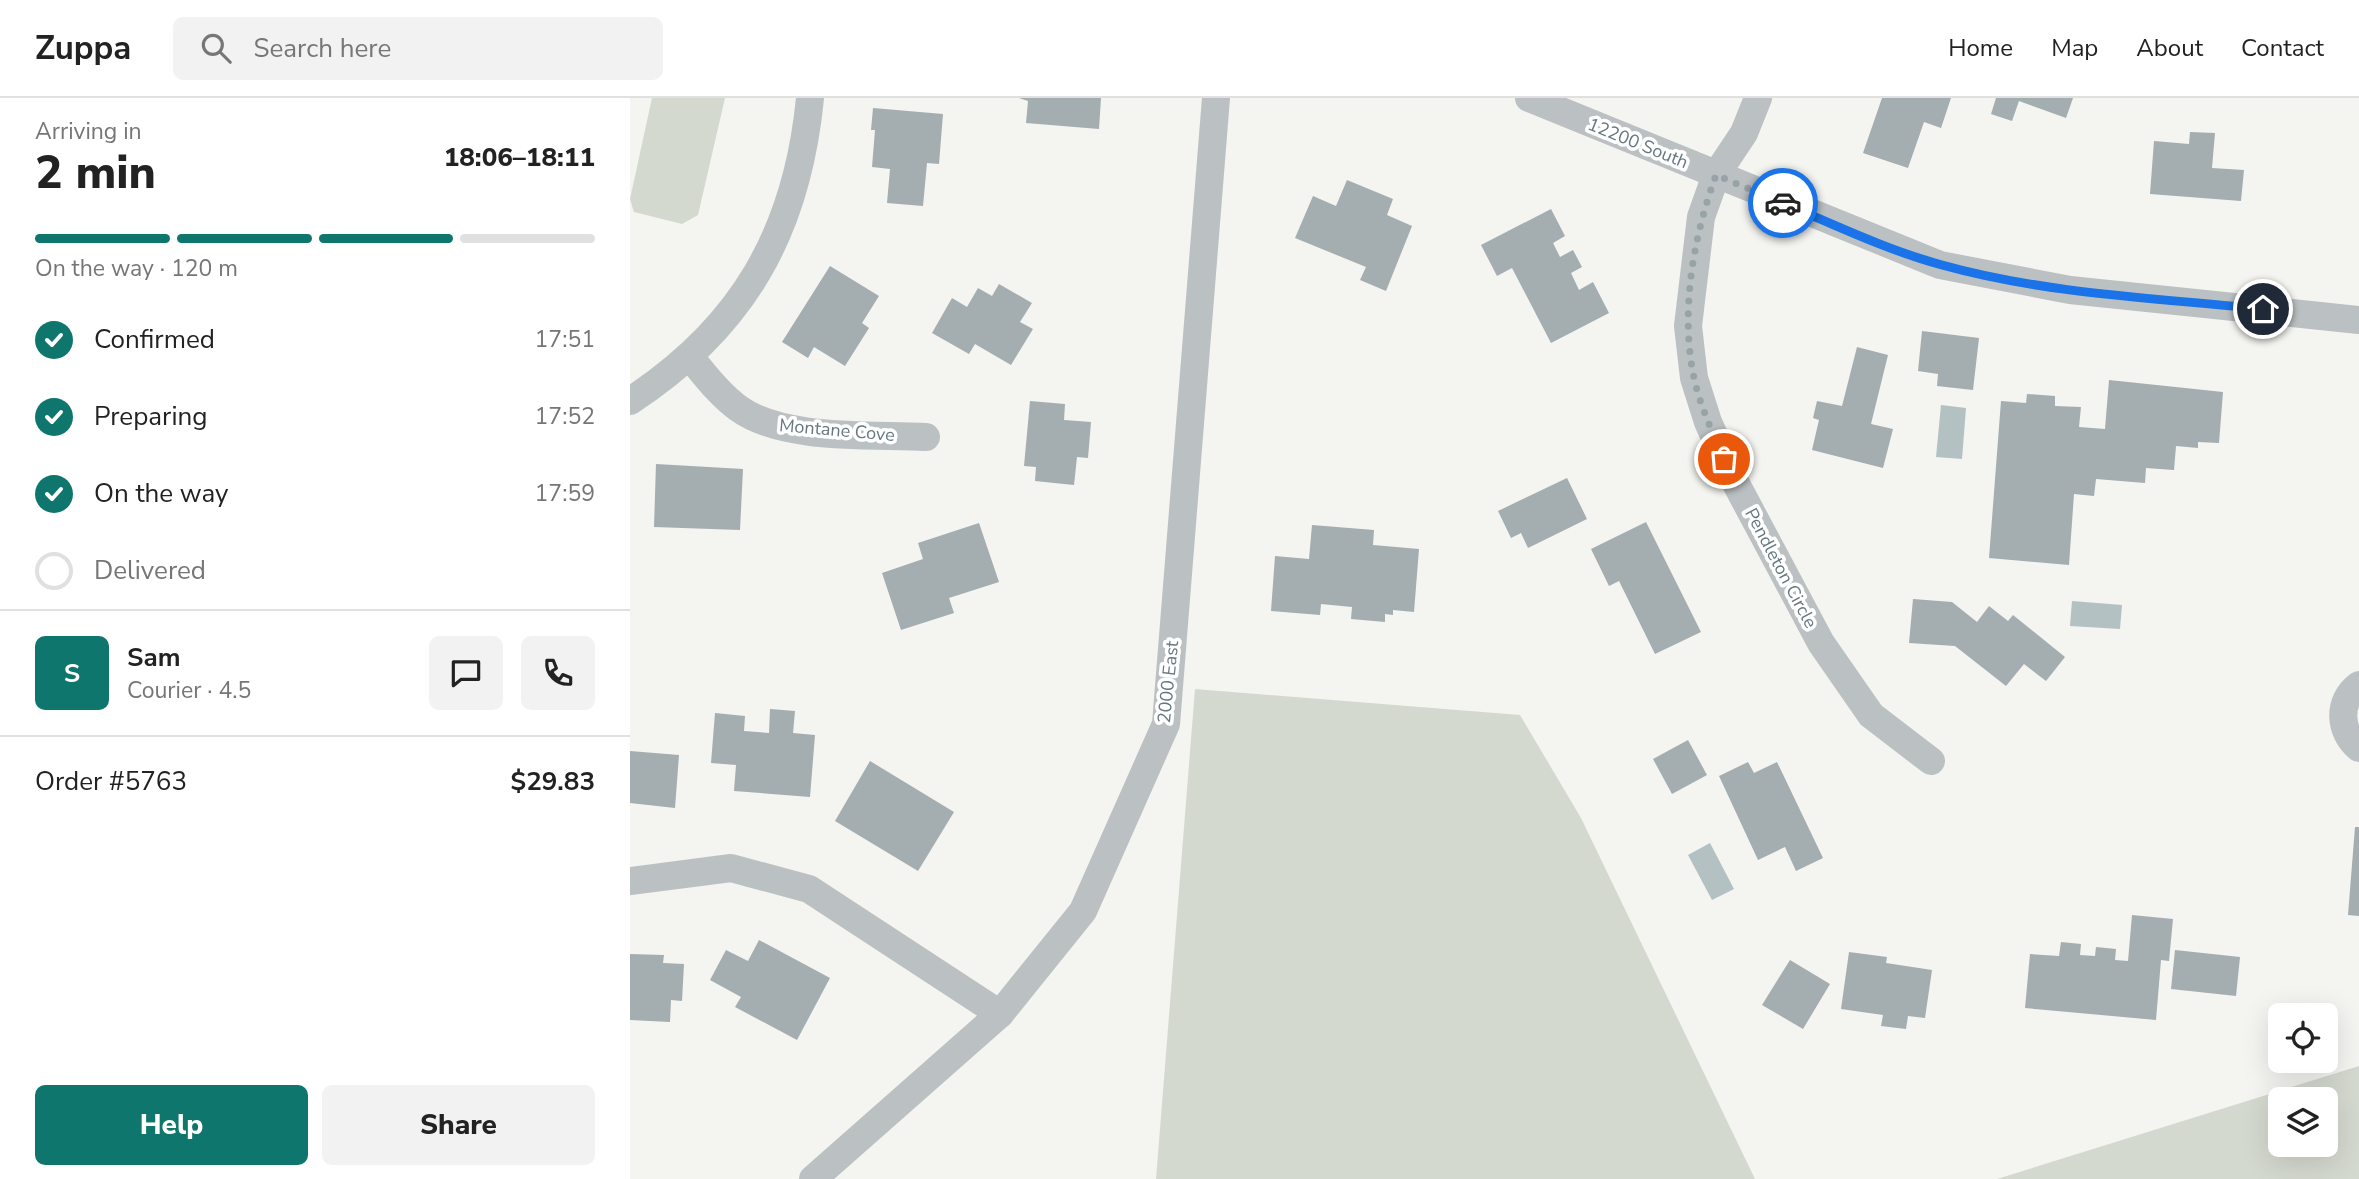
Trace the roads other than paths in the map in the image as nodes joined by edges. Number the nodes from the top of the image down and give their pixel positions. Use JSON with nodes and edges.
{"nodes":[{"id":1,"x":810,"y":98,"type":"edge"},
{"id":2,"x":1216,"y":98,"type":"edge"},
{"id":3,"x":1529,"y":98,"type":"edge"},
{"id":4,"x":1758,"y":98,"type":"edge"},
{"id":5,"x":1716,"y":175,"type":"junction"},
{"id":6,"x":2359,"y":320,"type":"edge"},
{"id":7,"x":690,"y":357,"type":"junction"},
{"id":8,"x":630,"y":401,"type":"edge"},
{"id":9,"x":926,"y":437,"type":"dead end"},
{"id":10,"x":2359,"y":685,"type":"edge"},
{"id":11,"x":2359,"y":748,"type":"edge"},
{"id":12,"x":1931,"y":761,"type":"dead end"},
{"id":13,"x":630,"y":881,"type":"edge"},
{"id":14,"x":1000,"y":1014,"type":"junction"},
{"id":15,"x":813,"y":1179,"type":"edge"}],
"edges":[{"from":1,"to":7,"type":"street"},
{"from":2,"to":14,"type":"street","name":"2000 East"},
{"from":3,"to":5,"type":"street","name":"12200 South"},
{"from":4,"to":5,"type":"street","name":"Pendleton Circle"},
{"from":5,"to":6,"type":"street","name":"12200 South"},
{"from":5,"to":12,"type":"street","name":"Pendleton Circle"},
{"from":7,"to":8,"type":"street"},
{"from":7,"to":9,"type":"street","name":"Montane Cove"},
{"from":10,"to":11,"type":"street"},
{"from":13,"to":14,"type":"street"},
{"from":14,"to":15,"type":"street","name":"2000 East"}]}
